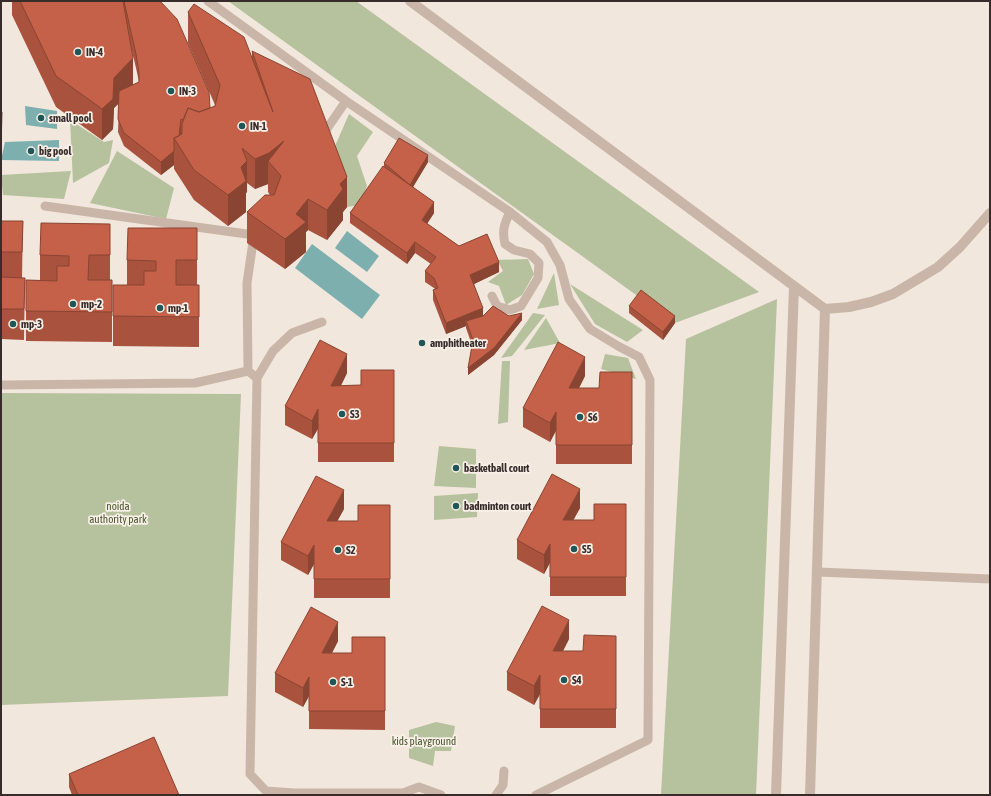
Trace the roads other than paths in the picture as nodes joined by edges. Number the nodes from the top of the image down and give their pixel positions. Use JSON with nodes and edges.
{"nodes":[{"id":1,"x":208,"y":1,"type":"edge"},
{"id":2,"x":410,"y":1,"type":"edge"},
{"id":3,"x":346,"y":100,"type":"junction"},
{"id":4,"x":315,"y":145,"type":"edge"},
{"id":5,"x":45,"y":206,"type":"dead end"},
{"id":6,"x":510,"y":212,"type":"junction"},
{"id":7,"x":990,"y":213,"type":"edge"},
{"id":8,"x":794,"y":286,"type":"junction"},
{"id":9,"x":492,"y":296,"type":"dead end"},
{"id":10,"x":825,"y":309,"type":"junction"},
{"id":11,"x":322,"y":322,"type":"dead end"},
{"id":12,"x":248,"y":371,"type":"junction"},
{"id":13,"x":257,"y":378,"type":"junction"},
{"id":14,"x":1,"y":385,"type":"edge"},
{"id":15,"x":818,"y":572,"type":"junction"},
{"id":16,"x":990,"y":579,"type":"edge"},
{"id":17,"x":504,"y":771,"type":"dead end"},
{"id":18,"x":403,"y":794,"type":"edge"},
{"id":19,"x":439,"y":795,"type":"edge"},
{"id":20,"x":496,"y":795,"type":"edge"},
{"id":21,"x":536,"y":795,"type":"edge"},
{"id":22,"x":776,"y":795,"type":"edge"},
{"id":23,"x":810,"y":795,"type":"edge"}],
"edges":[{"from":1,"to":3,"type":"lane"},
{"from":2,"to":8,"type":"street"},
{"from":3,"to":4,"type":"lane"},
{"from":3,"to":6,"type":"lane"},
{"from":5,"to":12,"type":"lane"},
{"from":6,"to":9,"type":"lane"},
{"from":6,"to":21,"type":"lane"},
{"from":7,"to":10,"type":"street"},
{"from":8,"to":10,"type":"street"},
{"from":8,"to":22,"type":"street"},
{"from":10,"to":15,"type":"street"},
{"from":11,"to":13,"type":"lane"},
{"from":12,"to":13,"type":"lane"},
{"from":12,"to":14,"type":"lane"},
{"from":13,"to":18,"type":"lane"},
{"from":15,"to":16,"type":"lane"},
{"from":15,"to":23,"type":"street"},
{"from":17,"to":20,"type":"lane"},
{"from":18,"to":19,"type":"lane"}]}
